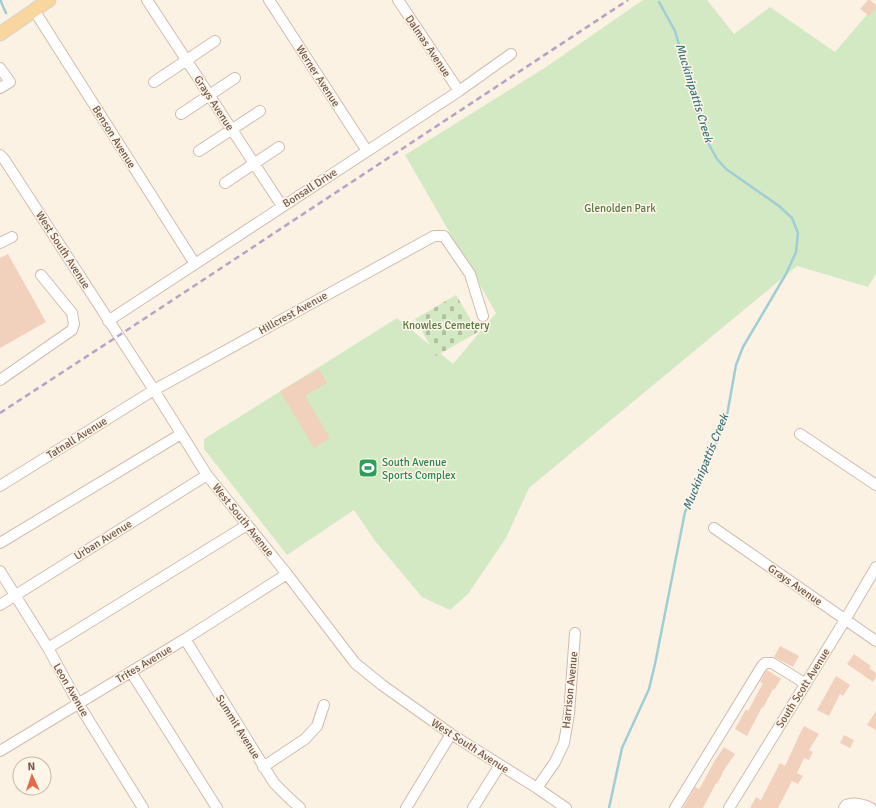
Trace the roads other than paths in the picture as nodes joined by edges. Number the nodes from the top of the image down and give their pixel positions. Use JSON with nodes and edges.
{"nodes":[{"id":1,"x":49,"y":0,"type":"edge"},
{"id":2,"x":146,"y":0,"type":"edge"},
{"id":3,"x":269,"y":0,"type":"edge"},
{"id":4,"x":398,"y":0,"type":"edge"},
{"id":5,"x":34,"y":10,"type":"junction"},
{"id":6,"x":0,"y":34,"type":"edge"},
{"id":7,"x":215,"y":41,"type":"dead end"},
{"id":8,"x":511,"y":54,"type":"dead end"},
{"id":9,"x":186,"y":60,"type":"junction"},
{"id":10,"x":0,"y":68,"type":"edge"},
{"id":11,"x":235,"y":78,"type":"dead end"},
{"id":12,"x":154,"y":82,"type":"dead end"},
{"id":13,"x":0,"y":88,"type":"edge"},
{"id":14,"x":459,"y":91,"type":"junction"},
{"id":15,"x":209,"y":95,"type":"junction"},
{"id":16,"x":260,"y":111,"type":"dead end"},
{"id":17,"x":182,"y":114,"type":"dead end"},
{"id":18,"x":231,"y":130,"type":"junction"},
{"id":19,"x":279,"y":147,"type":"dead end"},
{"id":20,"x":199,"y":151,"type":"dead end"},
{"id":21,"x":367,"y":151,"type":"junction"},
{"id":22,"x":0,"y":155,"type":"edge"},
{"id":23,"x":254,"y":164,"type":"junction"},
{"id":24,"x":226,"y":183,"type":"dead end"},
{"id":25,"x":282,"y":206,"type":"junction"},
{"id":26,"x":12,"y":237,"type":"dead end"},
{"id":27,"x":0,"y":243,"type":"edge"},
{"id":28,"x":195,"y":264,"type":"junction"},
{"id":29,"x":41,"y":275,"type":"dead end"},
{"id":30,"x":483,"y":316,"type":"dead end"},
{"id":31,"x":108,"y":321,"type":"junction"},
{"id":32,"x":0,"y":380,"type":"edge"},
{"id":33,"x":154,"y":390,"type":"junction"},
{"id":34,"x":181,"y":434,"type":"junction"},
{"id":35,"x":800,"y":434,"type":"dead end"},
{"id":36,"x":207,"y":475,"type":"junction"},
{"id":37,"x":876,"y":485,"type":"edge"},
{"id":38,"x":0,"y":486,"type":"edge"},
{"id":39,"x":247,"y":525,"type":"junction"},
{"id":40,"x":714,"y":528,"type":"dead end"},
{"id":41,"x":0,"y":543,"type":"edge"},
{"id":42,"x":876,"y":566,"type":"edge"},
{"id":43,"x":0,"y":571,"type":"edge"},
{"id":44,"x":287,"y":574,"type":"junction"},
{"id":45,"x":15,"y":596,"type":"junction"},
{"id":46,"x":0,"y":605,"type":"edge"},
{"id":47,"x":845,"y":620,"type":"junction"},
{"id":48,"x":575,"y":633,"type":"dead end"},
{"id":49,"x":184,"y":639,"type":"junction"},
{"id":50,"x":876,"y":641,"type":"edge"},
{"id":51,"x":48,"y":648,"type":"junction"},
{"id":52,"x":131,"y":672,"type":"junction"},
{"id":53,"x":806,"y":684,"type":"junction"},
{"id":54,"x":78,"y":703,"type":"junction"},
{"id":55,"x":324,"y":705,"type":"dead end"},
{"id":56,"x":450,"y":734,"type":"junction"},
{"id":57,"x":0,"y":751,"type":"edge"},
{"id":58,"x":500,"y":765,"type":"junction"},
{"id":59,"x":263,"y":767,"type":"junction"},
{"id":60,"x":537,"y":788,"type":"junction"},
{"id":61,"x":143,"y":808,"type":"edge"},
{"id":62,"x":217,"y":808,"type":"edge"},
{"id":63,"x":300,"y":808,"type":"edge"},
{"id":64,"x":406,"y":808,"type":"edge"},
{"id":65,"x":473,"y":808,"type":"edge"},
{"id":66,"x":566,"y":808,"type":"edge"},
{"id":67,"x":675,"y":808,"type":"edge"},
{"id":68,"x":729,"y":808,"type":"edge"},
{"id":69,"x":844,"y":808,"type":"edge"},
{"id":70,"x":872,"y":808,"type":"edge"}],
"edges":[{"from":1,"to":5,"type":"main road"},
{"from":2,"to":9,"type":"street","name":"Grays Avenue"},
{"from":3,"to":21,"type":"street","name":"Werner Avenue"},
{"from":4,"to":14,"type":"street","name":"Dalmas Avenue"},
{"from":5,"to":6,"type":"main road"},
{"from":5,"to":28,"type":"street","name":"Benson Avenue"},
{"from":7,"to":9,"type":"street"},
{"from":8,"to":14,"type":"street","name":"Bonsall Drive"},
{"from":9,"to":12,"type":"street"},
{"from":9,"to":15,"type":"street","name":"Grays Avenue"},
{"from":10,"to":13,"type":"street"},
{"from":11,"to":15,"type":"street"},
{"from":14,"to":21,"type":"street","name":"Bonsall Drive"},
{"from":15,"to":17,"type":"street"},
{"from":15,"to":18,"type":"street","name":"Grays Avenue"},
{"from":16,"to":18,"type":"street"},
{"from":18,"to":20,"type":"street"},
{"from":18,"to":23,"type":"street","name":"Grays Avenue"},
{"from":19,"to":23,"type":"street"},
{"from":21,"to":25,"type":"street","name":"Bonsall Drive"},
{"from":22,"to":31,"type":"street","name":"West South Avenue"},
{"from":23,"to":24,"type":"street"},
{"from":23,"to":25,"type":"street","name":"Grays Avenue"},
{"from":25,"to":28,"type":"street","name":"Bonsall Drive"},
{"from":26,"to":27,"type":"street"},
{"from":28,"to":31,"type":"street","name":"Bonsall Drive"},
{"from":29,"to":32,"type":"street"},
{"from":30,"to":33,"type":"street","name":"Hillcrest Avenue"},
{"from":31,"to":33,"type":"street","name":"West South Avenue"},
{"from":33,"to":34,"type":"street","name":"West South Avenue"},
{"from":33,"to":38,"type":"street","name":"Tatnall Avenue"},
{"from":34,"to":36,"type":"street","name":"West South Avenue"},
{"from":34,"to":41,"type":"street"},
{"from":35,"to":37,"type":"street"},
{"from":36,"to":39,"type":"street","name":"West South Avenue"},
{"from":36,"to":45,"type":"street","name":"Urban Avenue"},
{"from":39,"to":44,"type":"street","name":"West South Avenue"},
{"from":39,"to":51,"type":"street"},
{"from":40,"to":47,"type":"street","name":"Grays Avenue"},
{"from":42,"to":47,"type":"street","name":"South Scott Avenue"},
{"from":43,"to":45,"type":"street","name":"Leon Avenue"},
{"from":44,"to":49,"type":"street","name":"Trites Avenue"},
{"from":44,"to":56,"type":"street","name":"West South Avenue"},
{"from":45,"to":46,"type":"street","name":"Urban Avenue"},
{"from":45,"to":51,"type":"street","name":"Leon Avenue"},
{"from":47,"to":50,"type":"street","name":"Grays Avenue"},
{"from":47,"to":53,"type":"street","name":"South Scott Avenue"},
{"from":48,"to":60,"type":"street","name":"Harrison Avenue"},
{"from":49,"to":52,"type":"street","name":"Trites Avenue"},
{"from":49,"to":59,"type":"street","name":"Summit Avenue"},
{"from":51,"to":54,"type":"street","name":"Leon Avenue"},
{"from":52,"to":54,"type":"street","name":"Trites Avenue"},
{"from":52,"to":62,"type":"street"},
{"from":53,"to":67,"type":"street"},
{"from":53,"to":68,"type":"street","name":"South Scott Avenue"},
{"from":54,"to":57,"type":"street","name":"Trites Avenue"},
{"from":54,"to":61,"type":"street","name":"Leon Avenue"},
{"from":55,"to":59,"type":"street"},
{"from":56,"to":58,"type":"street","name":"West South Avenue"},
{"from":56,"to":64,"type":"street"},
{"from":58,"to":60,"type":"street","name":"West South Avenue"},
{"from":58,"to":65,"type":"street"},
{"from":59,"to":63,"type":"street","name":"Summit Avenue"},
{"from":60,"to":66,"type":"street","name":"West South Avenue"},
{"from":69,"to":70,"type":"street"}]}
